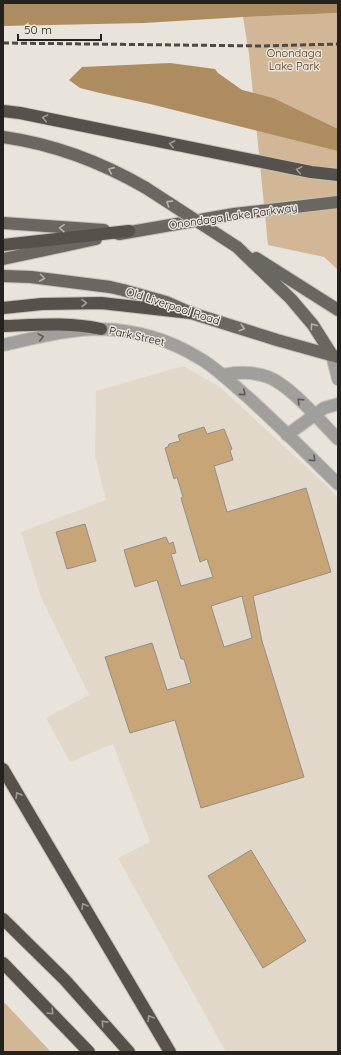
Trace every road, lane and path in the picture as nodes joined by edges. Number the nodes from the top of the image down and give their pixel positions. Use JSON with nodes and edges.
{"nodes":[{"id":1,"x":3,"y":111,"type":"edge"},
{"id":2,"x":3,"y":137,"type":"edge"},
{"id":3,"x":338,"y":175,"type":"edge"},
{"id":4,"x":338,"y":202,"type":"edge"},
{"id":5,"x":3,"y":223,"type":"edge"},
{"id":6,"x":129,"y":232,"type":"junction"},
{"id":7,"x":3,"y":245,"type":"edge"},
{"id":8,"x":237,"y":247,"type":"junction"},
{"id":9,"x":3,"y":260,"type":"edge"},
{"id":10,"x":3,"y":276,"type":"edge"},
{"id":11,"x":3,"y":308,"type":"edge"},
{"id":12,"x":338,"y":310,"type":"edge"},
{"id":13,"x":191,"y":313,"type":"junction"},
{"id":14,"x":3,"y":326,"type":"edge"},
{"id":15,"x":101,"y":329,"type":"junction"},
{"id":16,"x":3,"y":346,"type":"edge"},
{"id":17,"x":335,"y":356,"type":"edge"},
{"id":18,"x":222,"y":374,"type":"junction"},
{"id":19,"x":338,"y":379,"type":"edge"},
{"id":20,"x":338,"y":404,"type":"edge"},
{"id":21,"x":314,"y":415,"type":"junction"},
{"id":22,"x":287,"y":434,"type":"junction"},
{"id":23,"x":338,"y":438,"type":"edge"},
{"id":24,"x":338,"y":484,"type":"edge"},
{"id":25,"x":3,"y":769,"type":"edge"},
{"id":26,"x":3,"y":919,"type":"edge"},
{"id":27,"x":3,"y":963,"type":"edge"},
{"id":28,"x":89,"y":1052,"type":"edge"},
{"id":29,"x":129,"y":1052,"type":"edge"},
{"id":30,"x":170,"y":1052,"type":"edge"}],
"edges":[{"from":3,"to":1,"type":"highway","one_way":true},
{"from":8,"to":2,"type":"main road","one_way":true,"bridge":true},
{"from":4,"to":6,"type":"main road","name":"Onondaga Lake Parkway"},
{"from":6,"to":5,"type":"main road","one_way":true},
{"from":6,"to":7,"type":"highway"},
{"from":6,"to":9,"type":"main road"},
{"from":8,"to":12,"type":"main road"},
{"from":17,"to":8,"type":"main road","one_way":true},
{"from":10,"to":13,"type":"main road","name":"Old Liverpool Road","one_way":true},
{"from":11,"to":13,"type":"highway","one_way":true},
{"from":13,"to":17,"type":"main road","name":"Old Liverpool Road","one_way":true},
{"from":14,"to":15,"type":"highway"},
{"from":16,"to":15,"type":"street","name":"Park Street","one_way":true},
{"from":15,"to":18,"type":"street","name":"Park Street"},
{"from":17,"to":19,"type":"street"},
{"from":21,"to":18,"type":"street","one_way":true},
{"from":18,"to":22,"type":"street","name":"Park Street","one_way":true},
{"from":20,"to":21,"type":"street"},
{"from":21,"to":22,"type":"street"},
{"from":21,"to":23,"type":"street"},
{"from":22,"to":24,"type":"street","name":"Park Street","one_way":true},
{"from":30,"to":25,"type":"highway","one_way":true},
{"from":29,"to":26,"type":"highway","one_way":true},
{"from":27,"to":28,"type":"highway","one_way":true}]}
